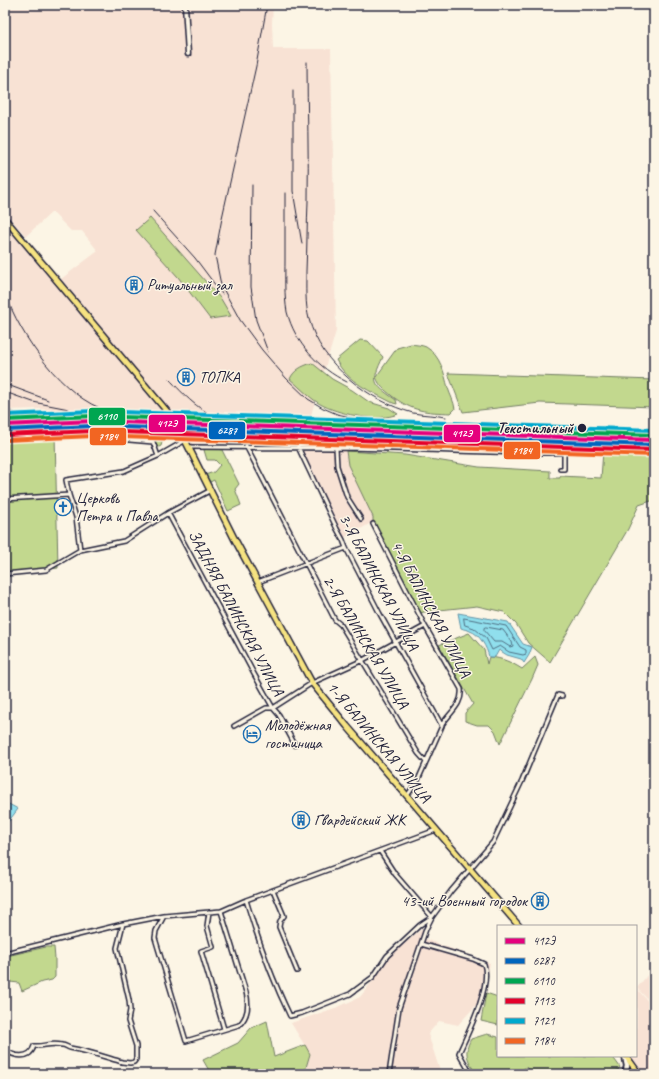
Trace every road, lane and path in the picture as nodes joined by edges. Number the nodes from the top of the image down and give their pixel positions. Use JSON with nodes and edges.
{"nodes":[{"id":1,"x":185,"y":5,"type":"edge"},
{"id":2,"x":188,"y":54,"type":"dead end"},
{"id":3,"x":5,"y":219,"type":"edge"},
{"id":4,"x":106,"y":438,"type":"dead end"},
{"id":5,"x":186,"y":440,"type":"junction"},
{"id":6,"x":246,"y":446,"type":"junction"},
{"id":7,"x":189,"y":447,"type":"junction"},
{"id":8,"x":298,"y":447,"type":"junction"},
{"id":9,"x":336,"y":448,"type":"junction"},
{"id":10,"x":158,"y":456,"type":"junction"},
{"id":11,"x":560,"y":469,"type":"dead end"},
{"id":12,"x":210,"y":490,"type":"junction"},
{"id":13,"x":69,"y":495,"type":"junction"},
{"id":14,"x":5,"y":499,"type":"edge"},
{"id":15,"x":168,"y":513,"type":"junction"},
{"id":16,"x":361,"y":519,"type":"dead end"},
{"id":17,"x":373,"y":524,"type":"dead end"},
{"id":18,"x":346,"y":548,"type":"junction"},
{"id":19,"x":80,"y":550,"type":"junction"},
{"id":20,"x":306,"y":564,"type":"junction"},
{"id":21,"x":5,"y":574,"type":"edge"},
{"id":22,"x":258,"y":582,"type":"junction"},
{"id":23,"x":425,"y":626,"type":"junction"},
{"id":24,"x":396,"y":642,"type":"junction"},
{"id":25,"x":363,"y":660,"type":"junction"},
{"id":26,"x":312,"y":683,"type":"junction"},
{"id":27,"x":562,"y":696,"type":"dead end"},
{"id":28,"x":273,"y":708,"type":"junction"},
{"id":29,"x":234,"y":726,"type":"dead end"},
{"id":30,"x":442,"y":726,"type":"junction"},
{"id":31,"x":295,"y":745,"type":"dead end"},
{"id":32,"x":426,"y":762,"type":"junction"},
{"id":33,"x":407,"y":796,"type":"junction"},
{"id":34,"x":436,"y":830,"type":"junction"},
{"id":35,"x":380,"y":851,"type":"junction"},
{"id":36,"x":470,"y":869,"type":"junction"},
{"id":37,"x":273,"y":890,"type":"junction"},
{"id":38,"x":246,"y":900,"type":"junction"},
{"id":39,"x":220,"y":911,"type":"junction"},
{"id":40,"x":209,"y":912,"type":"junction"},
{"id":41,"x":164,"y":916,"type":"junction"},
{"id":42,"x":432,"y":917,"type":"junction"},
{"id":43,"x":123,"y":924,"type":"junction"},
{"id":44,"x":518,"y":925,"type":"edge"},
{"id":45,"x":421,"y":944,"type":"junction"},
{"id":46,"x":5,"y":952,"type":"edge"},
{"id":47,"x":296,"y":971,"type":"dead end"},
{"id":48,"x":224,"y":1029,"type":"junction"},
{"id":49,"x":5,"y":1049,"type":"edge"},
{"id":50,"x":625,"y":1057,"type":"edge"},
{"id":51,"x":626,"y":1057,"type":"edge"},
{"id":52,"x":636,"y":1073,"type":"edge"},
{"id":53,"x":389,"y":1074,"type":"edge"},
{"id":54,"x":471,"y":1074,"type":"edge"},
{"id":55,"x":625,"y":1074,"type":"edge"}],
"edges":[{"from":1,"to":2,"type":"street"},
{"from":3,"to":5,"type":"main road","name":"1-Я БАЛИНСКАЯ УЛИЦА"},
{"from":4,"to":10,"type":"street"},
{"from":5,"to":7,"type":"main road","name":"1-Я БАЛИНСКАЯ УЛИЦА"},
{"from":5,"to":10,"type":"street"},
{"from":6,"to":7,"type":"street"},
{"from":6,"to":8,"type":"street"},
{"from":6,"to":20,"type":"street","name":"2-Я БАЛИНСКАЯ УЛИЦА"},
{"from":7,"to":12,"type":"main road","name":"1-Я БАЛИНСКАЯ УЛИЦА"},
{"from":8,"to":9,"type":"street"},
{"from":8,"to":18,"type":"street","name":"3-Я БАЛИНСКАЯ УЛИЦА"},
{"from":9,"to":11,"type":"street"},
{"from":9,"to":16,"type":"street"},
{"from":10,"to":13,"type":"street"},
{"from":12,"to":15,"type":"street"},
{"from":12,"to":22,"type":"main road","name":"1-Я БАЛИНСКАЯ УЛИЦА"},
{"from":13,"to":14,"type":"street"},
{"from":13,"to":19,"type":"street"},
{"from":15,"to":19,"type":"street"},
{"from":15,"to":28,"type":"street","name":"ЗАДНЯЯ БАЛИНСКАЯ УЛИЦА"},
{"from":17,"to":23,"type":"street","name":"4-Я БАЛИНСКАЯ УЛИЦА"},
{"from":18,"to":20,"type":"street"},
{"from":18,"to":24,"type":"street","name":"3-Я БАЛИНСКАЯ УЛИЦА"},
{"from":19,"to":21,"type":"street"},
{"from":20,"to":22,"type":"street"},
{"from":20,"to":25,"type":"street","name":"2-Я БАЛИНСКАЯ УЛИЦА"},
{"from":22,"to":26,"type":"main road","name":"1-Я БАЛИНСКАЯ УЛИЦА"},
{"from":23,"to":24,"type":"street"},
{"from":23,"to":30,"type":"street","name":"4-Я БАЛИНСКАЯ УЛИЦА"},
{"from":24,"to":25,"type":"street"},
{"from":24,"to":30,"type":"street","name":"3-Я БАЛИНСКАЯ УЛИЦА"},
{"from":25,"to":26,"type":"street"},
{"from":25,"to":32,"type":"street","name":"2-Я БАЛИНСКАЯ УЛИЦА"},
{"from":26,"to":28,"type":"street"},
{"from":26,"to":33,"type":"main road","name":"1-Я БАЛИНСКАЯ УЛИЦА"},
{"from":27,"to":36,"type":"street"},
{"from":28,"to":29,"type":"street"},
{"from":28,"to":31,"type":"street","name":"ЗАДНЯЯ БАЛИНСКАЯ УЛИЦА"},
{"from":30,"to":32,"type":"street","name":"4-Я БАЛИНСКАЯ УЛИЦА"},
{"from":32,"to":33,"type":"street","name":"4-Я БАЛИНСКАЯ УЛИЦА"},
{"from":33,"to":34,"type":"main road","name":"1-Я БАЛИНСКАЯ УЛИЦА"},
{"from":34,"to":35,"type":"street"},
{"from":34,"to":36,"type":"main road","name":"1-Я БАЛИНСКАЯ УЛИЦА"},
{"from":35,"to":37,"type":"street"},
{"from":35,"to":42,"type":"street"},
{"from":36,"to":42,"type":"street"},
{"from":36,"to":44,"type":"main road","name":"1-Я БАЛИНСКАЯ УЛИЦА"},
{"from":37,"to":38,"type":"street"},
{"from":37,"to":47,"type":"street"},
{"from":38,"to":39,"type":"street"},
{"from":38,"to":42,"type":"street"},
{"from":39,"to":40,"type":"street"},
{"from":39,"to":48,"type":"street"},
{"from":40,"to":41,"type":"street"},
{"from":40,"to":48,"type":"street"},
{"from":41,"to":43,"type":"street"},
{"from":41,"to":48,"type":"street"},
{"from":42,"to":45,"type":"street"},
{"from":43,"to":46,"type":"street"},
{"from":43,"to":49,"type":"street"},
{"from":45,"to":53,"type":"street"},
{"from":45,"to":54,"type":"street"},
{"from":50,"to":55,"type":"main road"},
{"from":51,"to":52,"type":"main road"}]}
